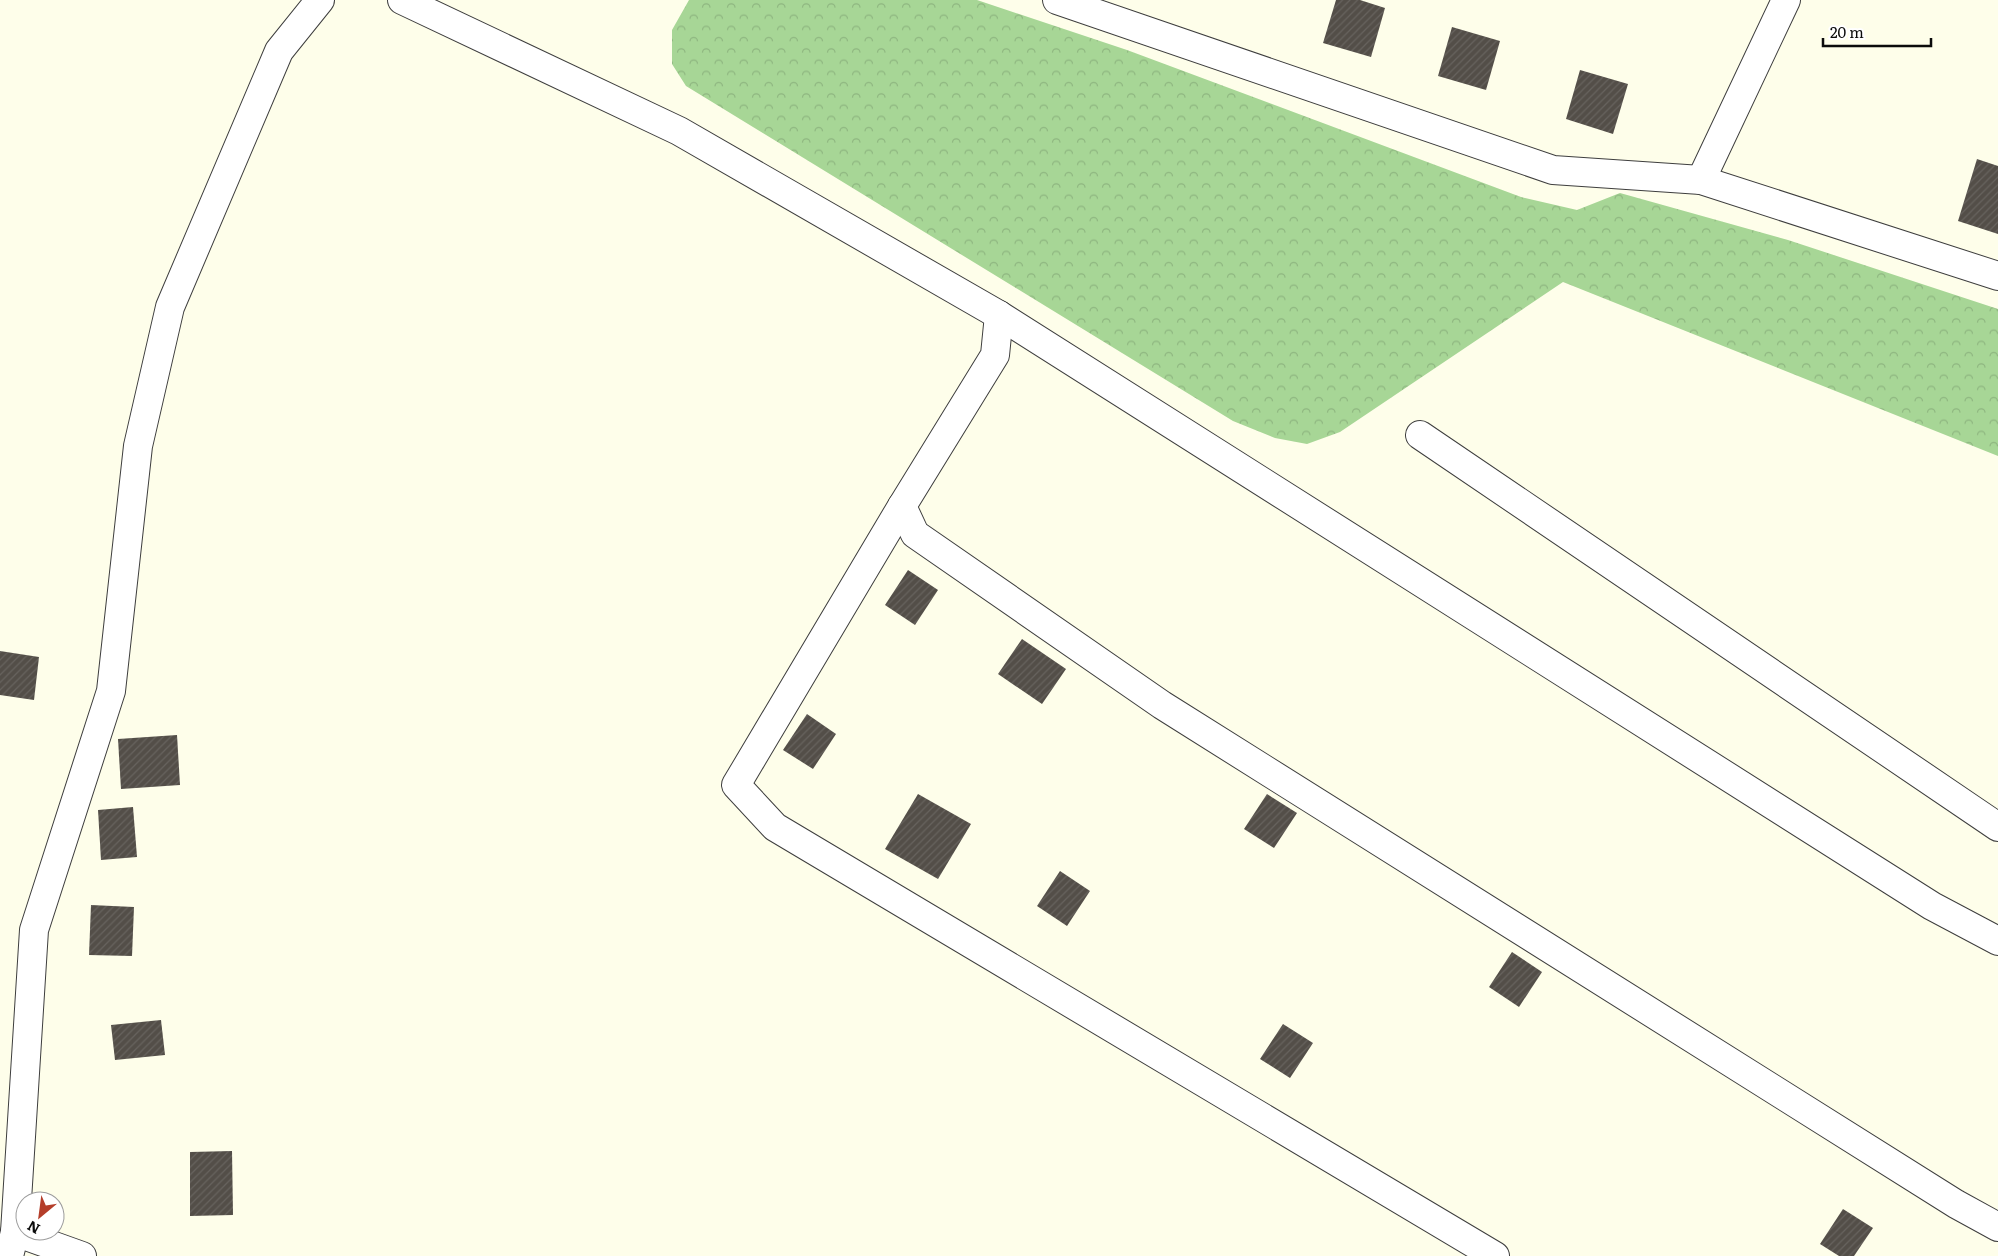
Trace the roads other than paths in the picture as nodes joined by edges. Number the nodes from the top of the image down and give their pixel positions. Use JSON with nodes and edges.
{"nodes":[{"id":1,"x":320,"y":0,"type":"edge"},
{"id":2,"x":402,"y":0,"type":"edge"},
{"id":3,"x":1057,"y":0,"type":"edge"},
{"id":4,"x":1786,"y":0,"type":"edge"},
{"id":5,"x":1701,"y":180,"type":"junction"},
{"id":6,"x":1998,"y":276,"type":"edge"},
{"id":7,"x":999,"y":315,"type":"junction"},
{"id":8,"x":1420,"y":435,"type":"dead end"},
{"id":9,"x":902,"y":506,"type":"junction"},
{"id":10,"x":1998,"y":827,"type":"edge"},
{"id":11,"x":1998,"y":942,"type":"edge"},
{"id":12,"x":1998,"y":1227,"type":"edge"},
{"id":13,"x":12,"y":1244,"type":"edge"},
{"id":14,"x":82,"y":1256,"type":"edge"},
{"id":15,"x":1495,"y":1256,"type":"edge"}],
"edges":[{"from":1,"to":13,"type":"street"},
{"from":2,"to":7,"type":"street"},
{"from":3,"to":5,"type":"street"},
{"from":4,"to":5,"type":"street"},
{"from":5,"to":6,"type":"street"},
{"from":7,"to":9,"type":"street"},
{"from":7,"to":11,"type":"street"},
{"from":8,"to":10,"type":"street"},
{"from":9,"to":12,"type":"street"},
{"from":9,"to":15,"type":"street"},
{"from":13,"to":14,"type":"street"}]}
